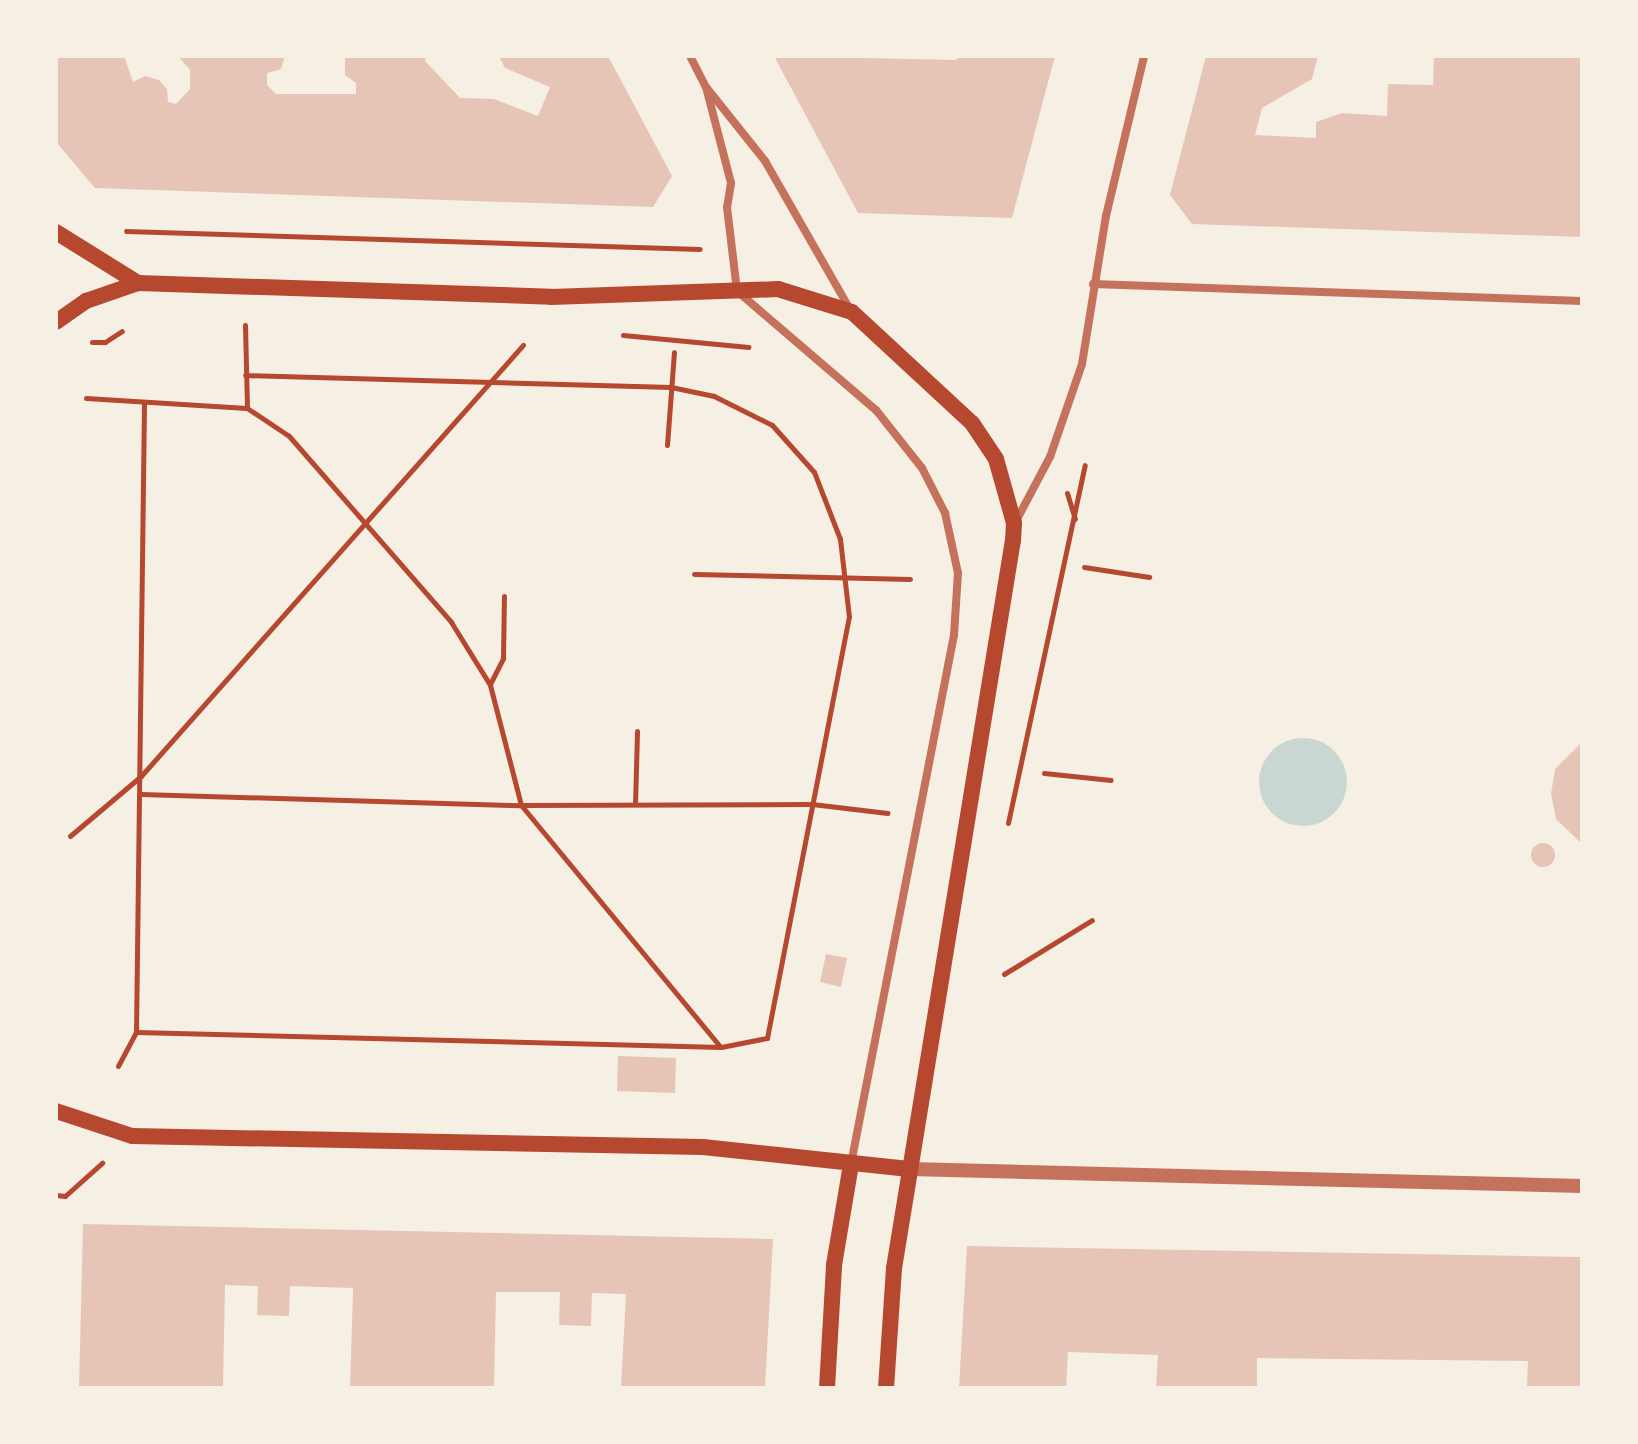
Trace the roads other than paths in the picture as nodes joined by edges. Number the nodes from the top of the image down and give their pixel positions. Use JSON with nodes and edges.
{"nodes":[{"id":1,"x":690,"y":56,"type":"edge"},
{"id":2,"x":1144,"y":56,"type":"edge"},
{"id":3,"x":706,"y":87,"type":"junction"},
{"id":4,"x":56,"y":232,"type":"edge"},
{"id":5,"x":138,"y":283,"type":"junction"},
{"id":6,"x":1093,"y":284,"type":"junction"},
{"id":7,"x":737,"y":291,"type":"junction"},
{"id":8,"x":1582,"y":301,"type":"edge"},
{"id":9,"x":852,"y":312,"type":"junction"},
{"id":10,"x":56,"y":322,"type":"edge"},
{"id":11,"x":1014,"y":523,"type":"junction"},
{"id":12,"x":56,"y":1111,"type":"edge"},
{"id":13,"x":851,"y":1164,"type":"junction"},
{"id":14,"x":909,"y":1169,"type":"junction"},
{"id":15,"x":1582,"y":1186,"type":"edge"},
{"id":16,"x":827,"y":1388,"type":"edge"},
{"id":17,"x":886,"y":1388,"type":"edge"}],
"edges":[{"from":1,"to":3,"type":"street"},
{"from":2,"to":6,"type":"street"},
{"from":3,"to":7,"type":"street"},
{"from":3,"to":9,"type":"street"},
{"from":4,"to":5,"type":"main road"},
{"from":5,"to":7,"type":"main road"},
{"from":5,"to":10,"type":"main road"},
{"from":6,"to":8,"type":"street"},
{"from":6,"to":11,"type":"street"},
{"from":7,"to":9,"type":"main road"},
{"from":7,"to":13,"type":"street"},
{"from":9,"to":11,"type":"main road"},
{"from":11,"to":14,"type":"main road"},
{"from":12,"to":13,"type":"main road"},
{"from":13,"to":14,"type":"main road"},
{"from":13,"to":16,"type":"main road"},
{"from":14,"to":15,"type":"street"},
{"from":14,"to":17,"type":"main road"}]}
